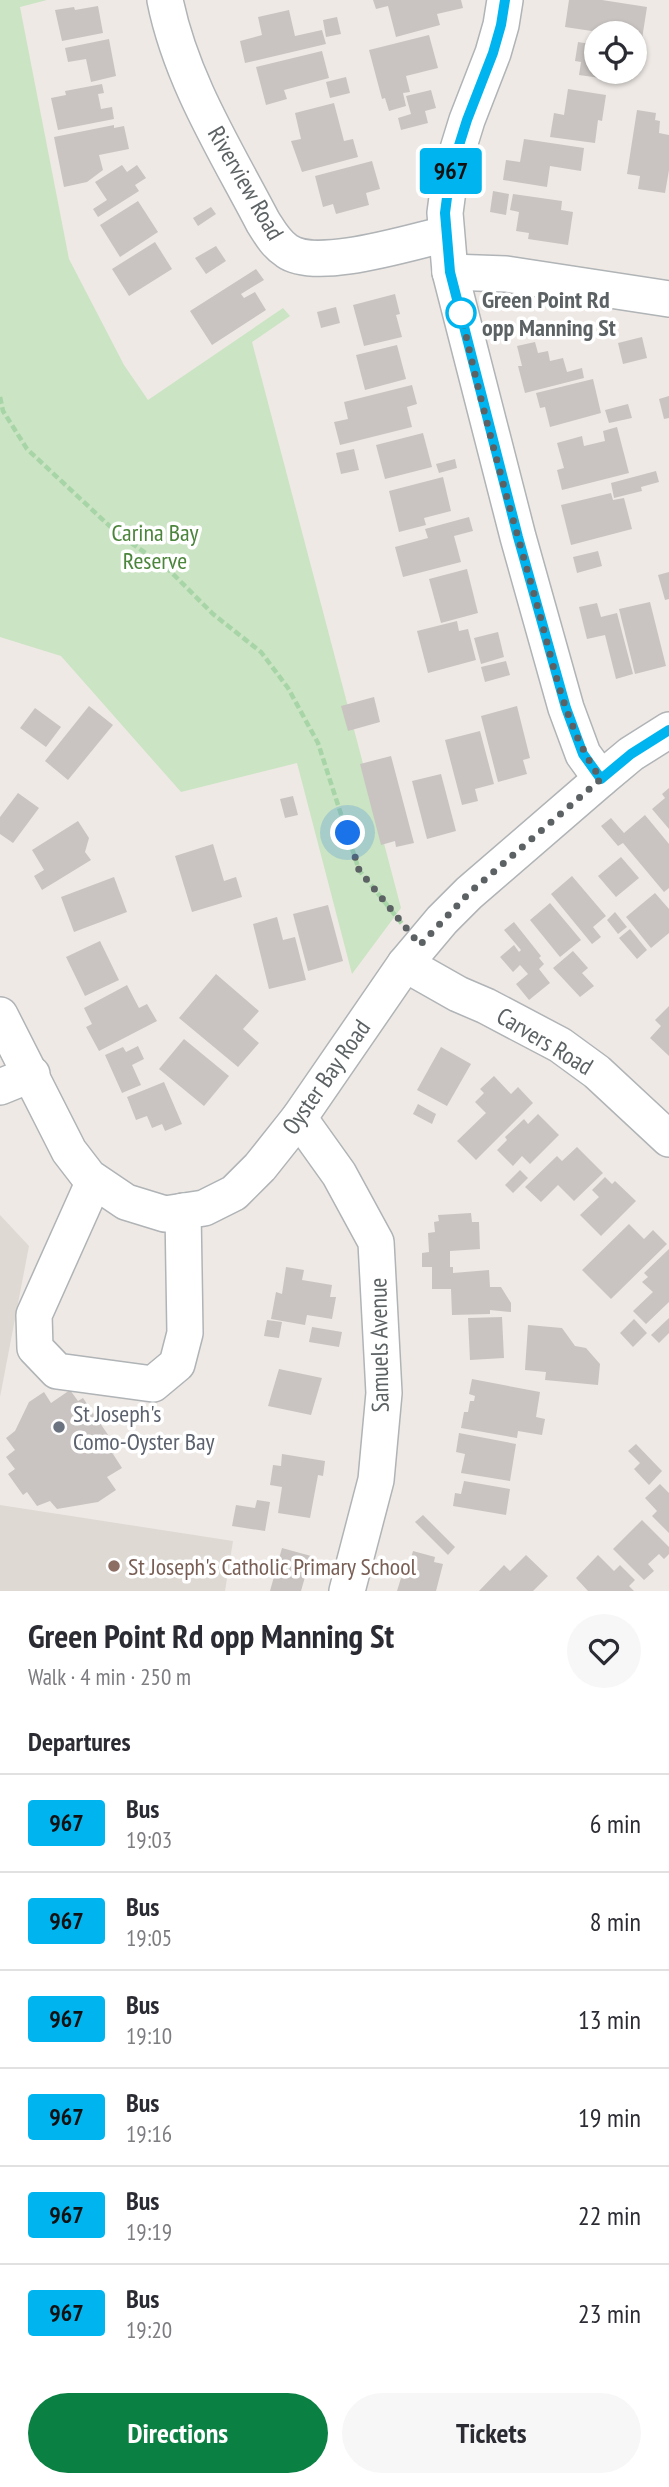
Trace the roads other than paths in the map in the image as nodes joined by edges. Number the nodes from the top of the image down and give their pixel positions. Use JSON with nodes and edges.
{"nodes":[{"id":1,"x":165,"y":0,"type":"edge"},
{"id":2,"x":505,"y":0,"type":"edge"},
{"id":3,"x":446,"y":234,"type":"junction"},
{"id":4,"x":450,"y":272,"type":"junction"},
{"id":5,"x":669,"y":299,"type":"edge"},
{"id":6,"x":669,"y":730,"type":"edge"},
{"id":7,"x":601,"y":779,"type":"junction"},
{"id":8,"x":413,"y":955,"type":"junction"},
{"id":9,"x":0,"y":1014,"type":"edge"},
{"id":10,"x":32,"y":1074,"type":"junction"},
{"id":11,"x":0,"y":1087,"type":"edge"},
{"id":12,"x":299,"y":1118,"type":"junction"},
{"id":13,"x":669,"y":1139,"type":"edge"},
{"id":14,"x":94,"y":1181,"type":"junction"},
{"id":15,"x":183,"y":1211,"type":"junction"},
{"id":16,"x":348,"y":1591,"type":"edge"}],
"edges":[{"from":1,"to":3,"type":"street","name":"Riverview Road"},
{"from":2,"to":3,"type":"street"},
{"from":3,"to":4,"type":"street"},
{"from":4,"to":5,"type":"street"},
{"from":4,"to":7,"type":"street"},
{"from":6,"to":7,"type":"street","name":"Oyster Bay Road"},
{"from":7,"to":8,"type":"street","name":"Oyster Bay Road"},
{"from":8,"to":12,"type":"street","name":"Oyster Bay Road"},
{"from":8,"to":13,"type":"street","name":"Carvers Road"},
{"from":9,"to":10,"type":"street","name":"Oyster Bay Road"},
{"from":10,"to":11,"type":"street"},
{"from":10,"to":14,"type":"street","name":"Oyster Bay Road"},
{"from":12,"to":15,"type":"street","name":"Oyster Bay Road"},
{"from":12,"to":16,"type":"street","name":"Samuels Avenue"},
{"from":14,"to":15,"type":"street","name":"Oyster Bay Road"},
{"from":14,"to":15,"type":"street"}]}
